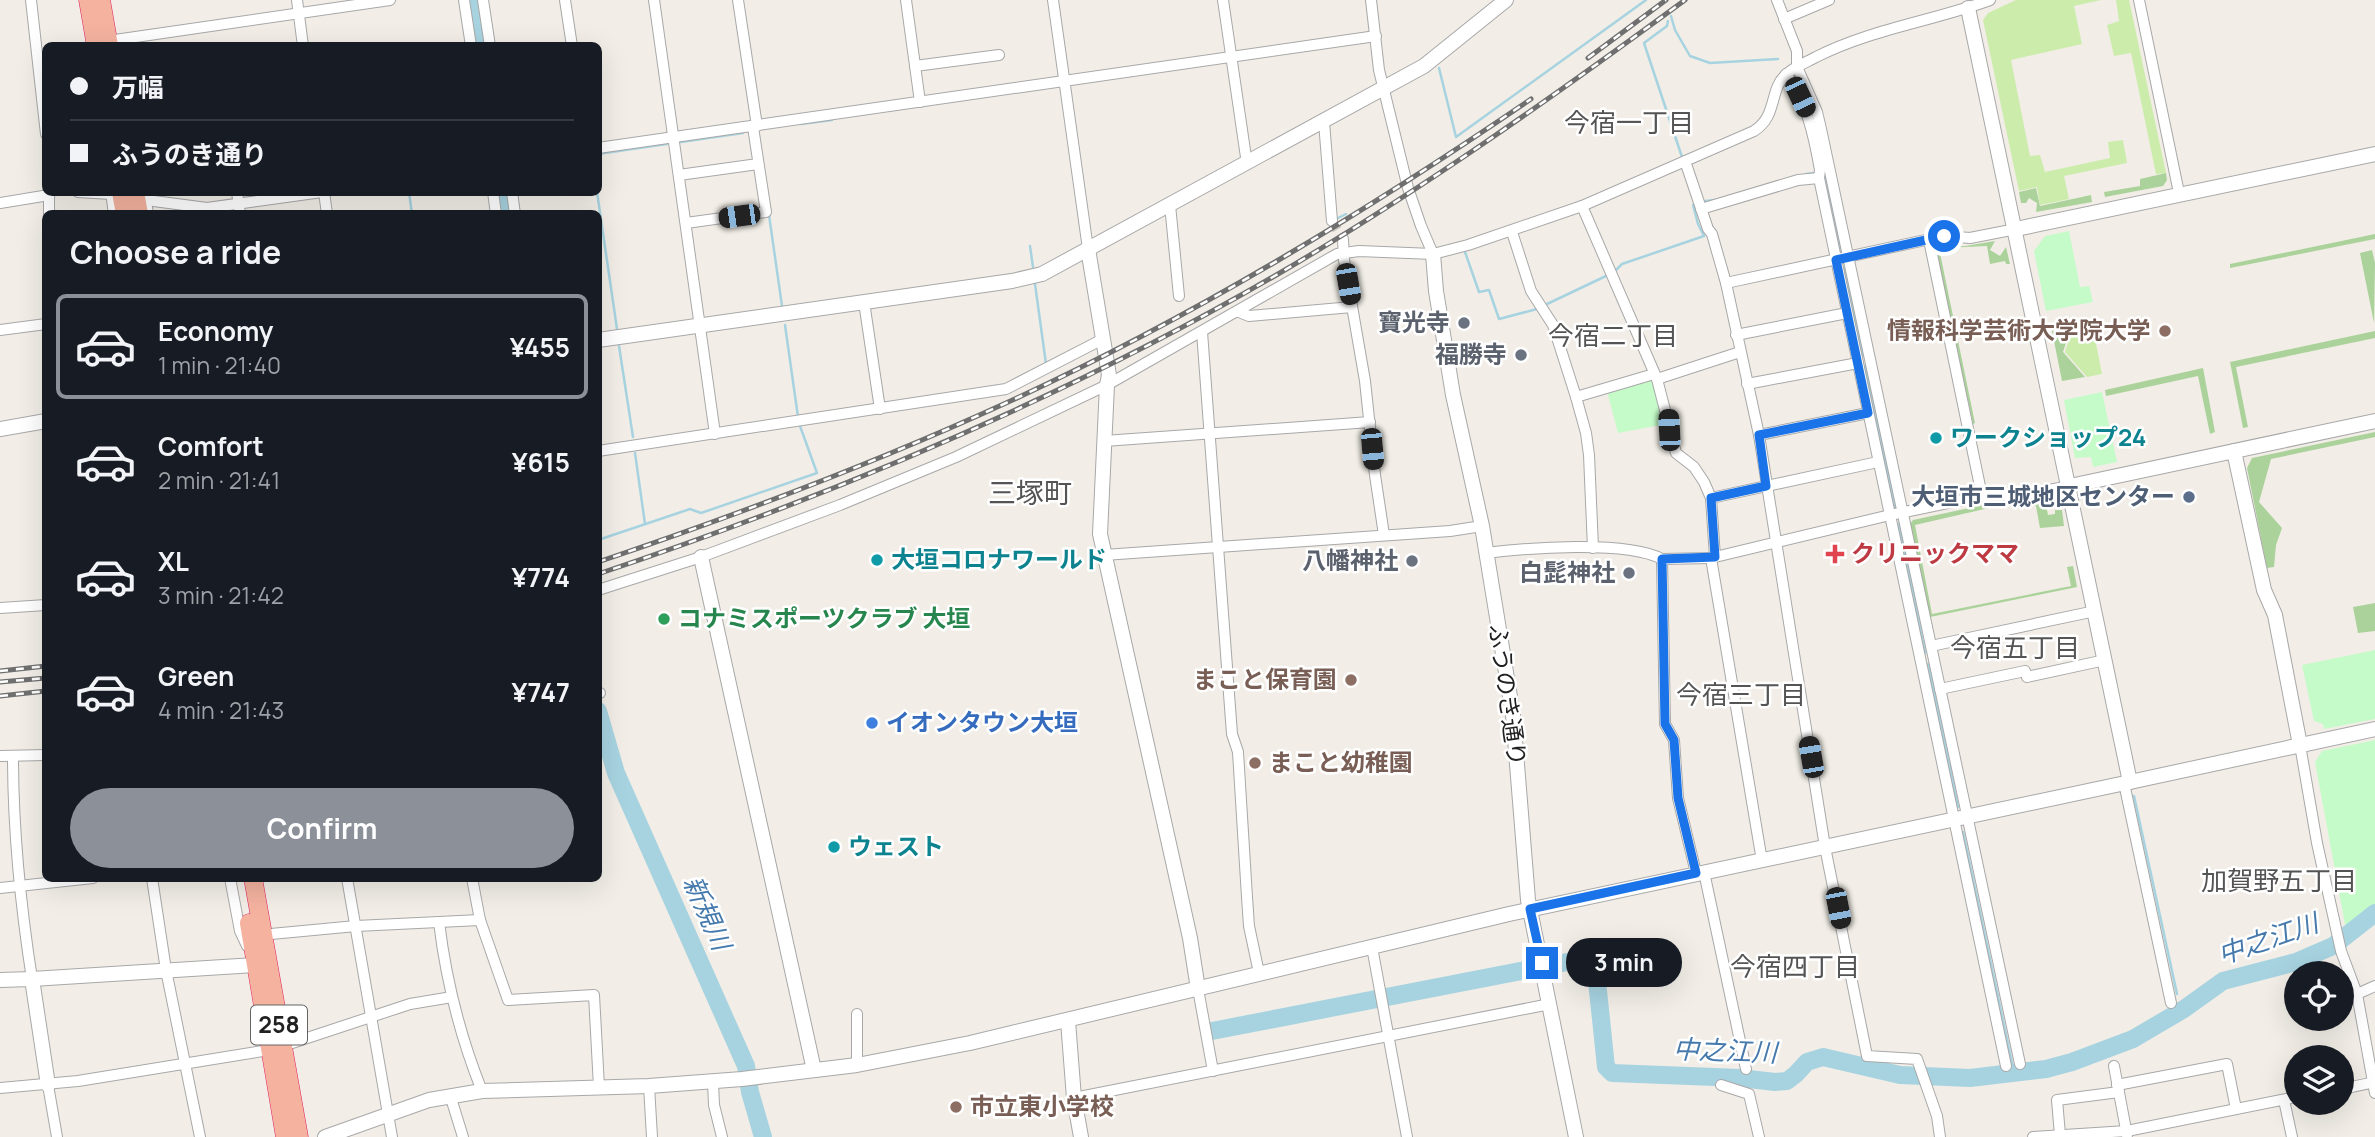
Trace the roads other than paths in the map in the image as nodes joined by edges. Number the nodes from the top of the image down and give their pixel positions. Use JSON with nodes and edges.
{"nodes":[{"id":1,"x":32,"y":0,"type":"edge"},
{"id":2,"x":88,"y":0,"type":"edge"},
{"id":3,"x":101,"y":0,"type":"edge"},
{"id":4,"x":297,"y":0,"type":"edge"},
{"id":5,"x":384,"y":0,"type":"edge"},
{"id":6,"x":390,"y":0,"type":"edge"},
{"id":7,"x":464,"y":0,"type":"edge"},
{"id":8,"x":483,"y":0,"type":"edge"},
{"id":9,"x":565,"y":0,"type":"edge"},
{"id":10,"x":654,"y":0,"type":"edge"},
{"id":11,"x":737,"y":0,"type":"edge"},
{"id":12,"x":906,"y":0,"type":"edge"},
{"id":13,"x":1053,"y":0,"type":"edge"},
{"id":14,"x":1223,"y":0,"type":"edge"},
{"id":15,"x":1371,"y":0,"type":"edge"},
{"id":16,"x":1506,"y":0,"type":"edge"},
{"id":17,"x":1777,"y":0,"type":"edge"},
{"id":18,"x":1829,"y":0,"type":"edge"},
{"id":19,"x":1990,"y":0,"type":"edge"},
{"id":20,"x":2139,"y":0,"type":"edge"},
{"id":21,"x":1966,"y":4,"type":"edge"},
{"id":22,"x":299,"y":14,"type":"junction"},
{"id":23,"x":1784,"y":19,"type":"junction"},
{"id":24,"x":1376,"y":36,"type":"junction"},
{"id":25,"x":103,"y":42,"type":"edge"},
{"id":26,"x":104,"y":42,"type":"edge"},
{"id":27,"x":117,"y":42,"type":"edge"},
{"id":28,"x":302,"y":42,"type":"edge"},
{"id":29,"x":470,"y":42,"type":"edge"},
{"id":30,"x":489,"y":42,"type":"edge"},
{"id":31,"x":571,"y":42,"type":"edge"},
{"id":32,"x":999,"y":55,"type":"dead end"},
{"id":33,"x":1231,"y":56,"type":"junction"},
{"id":34,"x":915,"y":66,"type":"junction"},
{"id":35,"x":1797,"y":67,"type":"junction"},
{"id":36,"x":1786,"y":74,"type":"junction"},
{"id":37,"x":1064,"y":81,"type":"junction"},
{"id":38,"x":1385,"y":90,"type":"junction"},
{"id":39,"x":42,"y":96,"type":"edge"},
{"id":40,"x":920,"y":102,"type":"junction"},
{"id":41,"x":1324,"y":122,"type":"junction"},
{"id":42,"x":755,"y":126,"type":"junction"},
{"id":43,"x":673,"y":138,"type":"junction"},
{"id":44,"x":602,"y":147,"type":"edge"},
{"id":45,"x":2375,"y":154,"type":"edge"},
{"id":46,"x":1685,"y":162,"type":"junction"},
{"id":47,"x":758,"y":164,"type":"junction"},
{"id":48,"x":1247,"y":164,"type":"junction"},
{"id":49,"x":679,"y":176,"type":"junction"},
{"id":50,"x":1819,"y":178,"type":"junction"},
{"id":51,"x":2179,"y":193,"type":"junction"},
{"id":52,"x":42,"y":195,"type":"edge"},
{"id":53,"x":303,"y":196,"type":"edge"},
{"id":54,"x":141,"y":200,"type":"edge"},
{"id":55,"x":0,"y":203,"type":"edge"},
{"id":56,"x":1170,"y":205,"type":"junction"},
{"id":57,"x":1582,"y":206,"type":"junction"},
{"id":58,"x":239,"y":209,"type":"edge"},
{"id":59,"x":1701,"y":209,"type":"junction"},
{"id":60,"x":1332,"y":221,"type":"tunnel mouth"},
{"id":61,"x":686,"y":223,"type":"junction"},
{"id":62,"x":2015,"y":229,"type":"junction"},
{"id":63,"x":1512,"y":232,"type":"junction"},
{"id":64,"x":1343,"y":239,"type":"tunnel mouth"},
{"id":65,"x":1929,"y":240,"type":"junction"},
{"id":66,"x":1088,"y":249,"type":"junction"},
{"id":67,"x":1344,"y":253,"type":"junction"},
{"id":68,"x":1433,"y":254,"type":"junction"},
{"id":69,"x":1849,"y":256,"type":"junction"},
{"id":70,"x":1836,"y":260,"type":"junction"},
{"id":71,"x":1726,"y":283,"type":"junction"},
{"id":72,"x":1179,"y":296,"type":"dead end"},
{"id":73,"x":864,"y":302,"type":"junction"},
{"id":74,"x":1352,"y":307,"type":"junction"},
{"id":75,"x":1239,"y":312,"type":"junction"},
{"id":76,"x":1847,"y":313,"type":"junction"},
{"id":77,"x":42,"y":325,"type":"edge"},
{"id":78,"x":700,"y":326,"type":"junction"},
{"id":79,"x":0,"y":330,"type":"edge"},
{"id":80,"x":1202,"y":332,"type":"junction"},
{"id":81,"x":1737,"y":335,"type":"junction"},
{"id":82,"x":602,"y":339,"type":"edge"},
{"id":83,"x":1102,"y":339,"type":"junction"},
{"id":84,"x":1740,"y":352,"type":"junction"},
{"id":85,"x":1858,"y":363,"type":"junction"},
{"id":86,"x":1655,"y":376,"type":"junction"},
{"id":87,"x":1747,"y":384,"type":"junction"},
{"id":88,"x":1107,"y":385,"type":"junction"},
{"id":89,"x":1576,"y":397,"type":"junction"},
{"id":90,"x":880,"y":409,"type":"junction"},
{"id":91,"x":1868,"y":413,"type":"junction"},
{"id":92,"x":2375,"y":421,"type":"edge"},
{"id":93,"x":42,"y":422,"type":"edge"},
{"id":94,"x":1370,"y":422,"type":"junction"},
{"id":95,"x":0,"y":429,"type":"edge"},
{"id":96,"x":1211,"y":432,"type":"junction"},
{"id":97,"x":715,"y":434,"type":"junction"},
{"id":98,"x":1759,"y":435,"type":"junction"},
{"id":99,"x":1104,"y":441,"type":"junction"},
{"id":100,"x":602,"y":450,"type":"edge"},
{"id":101,"x":2234,"y":451,"type":"junction"},
{"id":102,"x":1878,"y":462,"type":"junction"},
{"id":103,"x":1766,"y":486,"type":"junction"},
{"id":104,"x":2070,"y":486,"type":"junction"},
{"id":105,"x":1982,"y":496,"type":"junction"},
{"id":106,"x":1711,"y":498,"type":"junction"},
{"id":107,"x":1903,"y":513,"type":"junction"},
{"id":108,"x":1890,"y":515,"type":"junction"},
{"id":109,"x":1482,"y":526,"type":"junction"},
{"id":110,"x":1384,"y":535,"type":"junction"},
{"id":111,"x":1775,"y":541,"type":"junction"},
{"id":112,"x":1218,"y":547,"type":"junction"},
{"id":113,"x":1593,"y":548,"type":"junction"},
{"id":114,"x":1485,"y":553,"type":"junction"},
{"id":115,"x":1104,"y":555,"type":"junction"},
{"id":116,"x":701,"y":557,"type":"junction"},
{"id":117,"x":1713,"y":557,"type":"junction"},
{"id":118,"x":1662,"y":559,"type":"junction"},
{"id":119,"x":602,"y":589,"type":"edge"},
{"id":120,"x":42,"y":605,"type":"edge"},
{"id":121,"x":0,"y":608,"type":"edge"},
{"id":122,"x":2095,"y":611,"type":"junction"},
{"id":123,"x":1931,"y":646,"type":"junction"},
{"id":124,"x":2105,"y":660,"type":"junction"},
{"id":125,"x":1940,"y":689,"type":"junction"},
{"id":126,"x":2375,"y":729,"type":"edge"},
{"id":127,"x":2301,"y":745,"type":"junction"},
{"id":128,"x":42,"y":755,"type":"edge"},
{"id":129,"x":0,"y":756,"type":"edge"},
{"id":130,"x":13,"y":756,"type":"junction"},
{"id":131,"x":2127,"y":782,"type":"junction"},
{"id":132,"x":1961,"y":818,"type":"junction"},
{"id":133,"x":1825,"y":847,"type":"junction"},
{"id":134,"x":1762,"y":861,"type":"junction"},
{"id":135,"x":1700,"y":873,"type":"junction"},
{"id":136,"x":63,"y":882,"type":"edge"},
{"id":137,"x":153,"y":882,"type":"edge"},
{"id":138,"x":231,"y":882,"type":"edge"},
{"id":139,"x":243,"y":882,"type":"edge"},
{"id":140,"x":253,"y":882,"type":"edge"},
{"id":141,"x":260,"y":882,"type":"edge"},
{"id":142,"x":348,"y":882,"type":"edge"},
{"id":143,"x":473,"y":882,"type":"edge"},
{"id":144,"x":0,"y":888,"type":"edge"},
{"id":145,"x":18,"y":888,"type":"junction"},
{"id":146,"x":1530,"y":909,"type":"junction"},
{"id":147,"x":253,"y":914,"type":"junction"},
{"id":148,"x":480,"y":920,"type":"junction"},
{"id":149,"x":439,"y":922,"type":"junction"},
{"id":150,"x":356,"y":926,"type":"junction"},
{"id":151,"x":271,"y":934,"type":"junction"},
{"id":152,"x":1372,"y":947,"type":"junction"},
{"id":153,"x":255,"y":965,"type":"junction"},
{"id":154,"x":166,"y":970,"type":"junction"},
{"id":155,"x":1259,"y":973,"type":"junction"},
{"id":156,"x":32,"y":979,"type":"junction"},
{"id":157,"x":0,"y":980,"type":"edge"},
{"id":158,"x":2375,"y":986,"type":"edge"},
{"id":159,"x":1198,"y":989,"type":"junction"},
{"id":160,"x":2357,"y":994,"type":"junction"},
{"id":161,"x":452,"y":996,"type":"junction"},
{"id":162,"x":2171,"y":1003,"type":"dead end"},
{"id":163,"x":1550,"y":1004,"type":"junction"},
{"id":164,"x":857,"y":1014,"type":"dead end"},
{"id":165,"x":372,"y":1016,"type":"junction"},
{"id":166,"x":278,"y":1019,"type":"junction"},
{"id":167,"x":1068,"y":1021,"type":"junction"},
{"id":168,"x":1387,"y":1036,"type":"junction"},
{"id":169,"x":276,"y":1048,"type":"junction"},
{"id":170,"x":185,"y":1064,"type":"junction"},
{"id":171,"x":2020,"y":1064,"type":"dead end"},
{"id":172,"x":858,"y":1065,"type":"junction"},
{"id":173,"x":2006,"y":1066,"type":"dead end"},
{"id":174,"x":2113,"y":1066,"type":"dead end"},
{"id":175,"x":1746,"y":1069,"type":"dead end"},
{"id":176,"x":814,"y":1070,"type":"junction"},
{"id":177,"x":1213,"y":1071,"type":"junction"},
{"id":178,"x":713,"y":1082,"type":"junction"},
{"id":179,"x":48,"y":1085,"type":"junction"},
{"id":180,"x":1721,"y":1085,"type":"dead end"},
{"id":181,"x":649,"y":1086,"type":"junction"},
{"id":182,"x":2374,"y":1086,"type":"edge"},
{"id":183,"x":599,"y":1087,"type":"junction"},
{"id":184,"x":2354,"y":1087,"type":"edge"},
{"id":185,"x":0,"y":1088,"type":"edge"},
{"id":186,"x":2118,"y":1089,"type":"junction"},
{"id":187,"x":482,"y":1090,"type":"junction"},
{"id":188,"x":450,"y":1095,"type":"junction"},
{"id":189,"x":1074,"y":1098,"type":"junction"},
{"id":190,"x":2284,"y":1100,"type":"edge"},
{"id":191,"x":2235,"y":1110,"type":"junction"},
{"id":192,"x":388,"y":1113,"type":"junction"},
{"id":193,"x":2291,"y":1115,"type":"edge"},
{"id":194,"x":2127,"y":1134,"type":"edge"},
{"id":195,"x":2060,"y":1135,"type":"junction"},
{"id":196,"x":57,"y":1137,"type":"edge"},
{"id":197,"x":200,"y":1137,"type":"edge"},
{"id":198,"x":285,"y":1137,"type":"edge"},
{"id":199,"x":299,"y":1137,"type":"edge"},
{"id":200,"x":325,"y":1137,"type":"edge"},
{"id":201,"x":392,"y":1137,"type":"edge"},
{"id":202,"x":463,"y":1137,"type":"edge"},
{"id":203,"x":652,"y":1137,"type":"edge"},
{"id":204,"x":722,"y":1137,"type":"edge"},
{"id":205,"x":1081,"y":1137,"type":"edge"},
{"id":206,"x":1408,"y":1137,"type":"edge"},
{"id":207,"x":1576,"y":1137,"type":"edge"},
{"id":208,"x":1759,"y":1137,"type":"edge"},
{"id":209,"x":1940,"y":1137,"type":"edge"},
{"id":210,"x":2033,"y":1137,"type":"edge"},
{"id":211,"x":2292,"y":1137,"type":"edge"}],
"edges":[{"from":1,"to":39,"type":"street"},
{"from":2,"to":25,"type":"highway"},
{"from":3,"to":26,"type":"highway"},
{"from":4,"to":22,"type":"street"},
{"from":5,"to":6,"type":"street"},
{"from":5,"to":22,"type":"street"},
{"from":7,"to":29,"type":"street"},
{"from":8,"to":30,"type":"street"},
{"from":9,"to":31,"type":"street"},
{"from":10,"to":43,"type":"street"},
{"from":11,"to":42,"type":"street"},
{"from":12,"to":34,"type":"street"},
{"from":13,"to":37,"type":"street"},
{"from":14,"to":33,"type":"street"},
{"from":15,"to":24,"type":"street"},
{"from":16,"to":38,"type":"street"},
{"from":17,"to":23,"type":"street"},
{"from":18,"to":23,"type":"street"},
{"from":19,"to":21,"type":"street"},
{"from":20,"to":51,"type":"street"},
{"from":21,"to":35,"type":"street"},
{"from":21,"to":62,"type":"street"},
{"from":22,"to":27,"type":"street"},
{"from":22,"to":28,"type":"street"},
{"from":23,"to":35,"type":"street"},
{"from":24,"to":33,"type":"street"},
{"from":24,"to":38,"type":"street"},
{"from":32,"to":34,"type":"street"},
{"from":33,"to":37,"type":"street"},
{"from":33,"to":48,"type":"street"},
{"from":34,"to":40,"type":"street"},
{"from":35,"to":36,"type":"street"},
{"from":35,"to":69,"type":"street"},
{"from":36,"to":46,"type":"street"},
{"from":36,"to":50,"type":"street"},
{"from":37,"to":40,"type":"street"},
{"from":37,"to":66,"type":"street"},
{"from":38,"to":41,"type":"street"},
{"from":38,"to":68,"type":"street"},
{"from":40,"to":42,"type":"street"},
{"from":41,"to":48,"type":"street"},
{"from":41,"to":60,"type":"street"},
{"from":42,"to":43,"type":"street"},
{"from":42,"to":47,"type":"street"},
{"from":43,"to":44,"type":"street"},
{"from":43,"to":49,"type":"street"},
{"from":45,"to":51,"type":"street"},
{"from":46,"to":57,"type":"street"},
{"from":46,"to":59,"type":"street"},
{"from":47,"to":49,"type":"street"},
{"from":47,"to":61,"type":"street"},
{"from":48,"to":56,"type":"street"},
{"from":49,"to":61,"type":"street"},
{"from":50,"to":59,"type":"street"},
{"from":50,"to":70,"type":"street"},
{"from":51,"to":62,"type":"street"},
{"from":52,"to":55,"type":"street"},
{"from":53,"to":58,"type":"street"},
{"from":54,"to":58,"type":"street"},
{"from":56,"to":66,"type":"street"},
{"from":56,"to":72,"type":"street"},
{"from":57,"to":63,"type":"street"},
{"from":57,"to":86,"type":"street"},
{"from":59,"to":71,"type":"street"},
{"from":61,"to":78,"type":"street"},
{"from":62,"to":65,"type":"street"},
{"from":62,"to":104,"type":"street"},
{"from":63,"to":68,"type":"street"},
{"from":63,"to":89,"type":"street"},
{"from":64,"to":67,"type":"street"},
{"from":65,"to":69,"type":"street"},
{"from":65,"to":105,"type":"street"},
{"from":66,"to":73,"type":"street"},
{"from":66,"to":83,"type":"street"},
{"from":67,"to":68,"type":"street"},
{"from":67,"to":74,"type":"street"},
{"from":67,"to":75,"type":"street"},
{"from":68,"to":109,"type":"street","name":"ふうのき通り"},
{"from":69,"to":70,"type":"street"},
{"from":69,"to":107,"type":"street"},
{"from":70,"to":71,"type":"street"},
{"from":70,"to":76,"type":"street"},
{"from":71,"to":81,"type":"street"},
{"from":73,"to":78,"type":"street"},
{"from":73,"to":90,"type":"street"},
{"from":74,"to":75,"type":"street"},
{"from":74,"to":94,"type":"street"},
{"from":75,"to":80,"type":"street"},
{"from":76,"to":81,"type":"street"},
{"from":76,"to":85,"type":"street"},
{"from":77,"to":79,"type":"street"},
{"from":78,"to":82,"type":"street"},
{"from":78,"to":97,"type":"street"},
{"from":80,"to":88,"type":"street"},
{"from":80,"to":96,"type":"street"},
{"from":81,"to":84,"type":"street"},
{"from":83,"to":88,"type":"street"},
{"from":83,"to":90,"type":"street"},
{"from":84,"to":86,"type":"street"},
{"from":84,"to":87,"type":"street"},
{"from":85,"to":87,"type":"street"},
{"from":85,"to":91,"type":"street"},
{"from":86,"to":89,"type":"street"},
{"from":86,"to":106,"type":"street"},
{"from":87,"to":98,"type":"street"},
{"from":88,"to":99,"type":"street"},
{"from":88,"to":116,"type":"street"},
{"from":89,"to":113,"type":"street"},
{"from":90,"to":97,"type":"street"},
{"from":91,"to":98,"type":"street"},
{"from":91,"to":102,"type":"street"},
{"from":92,"to":101,"type":"street"},
{"from":93,"to":95,"type":"street"},
{"from":94,"to":96,"type":"street"},
{"from":94,"to":110,"type":"street"},
{"from":96,"to":99,"type":"street"},
{"from":96,"to":112,"type":"street"},
{"from":97,"to":100,"type":"street"},
{"from":98,"to":103,"type":"street"},
{"from":99,"to":115,"type":"street"},
{"from":101,"to":104,"type":"street"},
{"from":101,"to":127,"type":"street"},
{"from":102,"to":103,"type":"street"},
{"from":102,"to":108,"type":"street"},
{"from":103,"to":106,"type":"street"},
{"from":103,"to":111,"type":"street"},
{"from":104,"to":105,"type":"street"},
{"from":104,"to":122,"type":"street"},
{"from":105,"to":107,"type":"street"},
{"from":106,"to":117,"type":"street"},
{"from":107,"to":108,"type":"street"},
{"from":107,"to":123,"type":"street"},
{"from":108,"to":111,"type":"street"},
{"from":108,"to":132,"type":"street"},
{"from":109,"to":110,"type":"street"},
{"from":109,"to":114,"type":"street","name":"ふうのき通り"},
{"from":110,"to":112,"type":"street"},
{"from":111,"to":117,"type":"street"},
{"from":111,"to":133,"type":"street"},
{"from":112,"to":115,"type":"street"},
{"from":112,"to":155,"type":"street"},
{"from":113,"to":114,"type":"street"},
{"from":113,"to":118,"type":"street"},
{"from":114,"to":146,"type":"street","name":"ふうのき通り"},
{"from":115,"to":159,"type":"street"},
{"from":116,"to":119,"type":"street"},
{"from":116,"to":176,"type":"street"},
{"from":117,"to":118,"type":"street"},
{"from":117,"to":134,"type":"street"},
{"from":118,"to":135,"type":"street"},
{"from":120,"to":121,"type":"street"},
{"from":122,"to":123,"type":"street"},
{"from":122,"to":124,"type":"street"},
{"from":123,"to":125,"type":"street"},
{"from":124,"to":125,"type":"street"},
{"from":124,"to":131,"type":"street"},
{"from":125,"to":132,"type":"street"},
{"from":126,"to":127,"type":"street"},
{"from":127,"to":131,"type":"street"},
{"from":127,"to":160,"type":"street"},
{"from":128,"to":130,"type":"street"},
{"from":129,"to":130,"type":"street"},
{"from":130,"to":145,"type":"street"},
{"from":131,"to":132,"type":"street"},
{"from":131,"to":162,"type":"street"},
{"from":132,"to":133,"type":"street"},
{"from":132,"to":171,"type":"street"},
{"from":132,"to":173,"type":"street"},
{"from":133,"to":134,"type":"street"},
{"from":133,"to":209,"type":"street"},
{"from":134,"to":135,"type":"street"},
{"from":135,"to":146,"type":"street"},
{"from":135,"to":175,"type":"street"},
{"from":136,"to":145,"type":"street"},
{"from":137,"to":154,"type":"street"},
{"from":138,"to":153,"type":"street"},
{"from":139,"to":147,"type":"highway","number":"258"},
{"from":140,"to":147,"type":"highway","number":"258"},
{"from":141,"to":151,"type":"street"},
{"from":142,"to":150,"type":"street"},
{"from":143,"to":148,"type":"street"},
{"from":144,"to":145,"type":"street"},
{"from":145,"to":156,"type":"street"},
{"from":146,"to":152,"type":"street"},
{"from":146,"to":163,"type":"street","name":"ふうのき通り"},
{"from":147,"to":153,"type":"highway","number":"258"},
{"from":147,"to":166,"type":"highway","number":"258"},
{"from":148,"to":149,"type":"street"},
{"from":148,"to":183,"type":"street"},
{"from":149,"to":150,"type":"street"},
{"from":149,"to":161,"type":"street"},
{"from":150,"to":151,"type":"street"},
{"from":150,"to":165,"type":"street"},
{"from":151,"to":166,"type":"street"},
{"from":152,"to":155,"type":"street"},
{"from":152,"to":168,"type":"street"},
{"from":153,"to":154,"type":"street"},
{"from":153,"to":169,"type":"highway","number":"258"},
{"from":154,"to":156,"type":"street"},
{"from":154,"to":170,"type":"street"},
{"from":155,"to":159,"type":"street"},
{"from":156,"to":157,"type":"street"},
{"from":156,"to":179,"type":"street"},
{"from":158,"to":160,"type":"street"},
{"from":159,"to":167,"type":"street"},
{"from":159,"to":177,"type":"street"},
{"from":160,"to":182,"type":"street"},
{"from":161,"to":165,"type":"street"},
{"from":161,"to":187,"type":"street"},
{"from":163,"to":168,"type":"street"},
{"from":163,"to":207,"type":"street","name":"ふうのき通り"},
{"from":164,"to":172,"type":"street"},
{"from":165,"to":169,"type":"street"},
{"from":165,"to":192,"type":"street"},
{"from":166,"to":169,"type":"highway","number":"258"},
{"from":167,"to":172,"type":"street"},
{"from":167,"to":189,"type":"street"},
{"from":168,"to":177,"type":"street"},
{"from":168,"to":206,"type":"street"},
{"from":169,"to":170,"type":"street"},
{"from":169,"to":198,"type":"highway","number":"258"},
{"from":169,"to":199,"type":"highway","number":"258"},
{"from":170,"to":179,"type":"street"},
{"from":170,"to":197,"type":"street"},
{"from":172,"to":176,"type":"street"},
{"from":174,"to":186,"type":"street"},
{"from":176,"to":178,"type":"street"},
{"from":177,"to":189,"type":"street"},
{"from":178,"to":181,"type":"street"},
{"from":178,"to":204,"type":"street"},
{"from":179,"to":185,"type":"street"},
{"from":179,"to":196,"type":"street"},
{"from":180,"to":208,"type":"street"},
{"from":181,"to":183,"type":"street"},
{"from":181,"to":203,"type":"street"},
{"from":182,"to":184,"type":"street"},
{"from":183,"to":187,"type":"street"},
{"from":186,"to":191,"type":"street"},
{"from":186,"to":194,"type":"street"},
{"from":186,"to":195,"type":"street"},
{"from":187,"to":188,"type":"street"},
{"from":188,"to":192,"type":"street"},
{"from":188,"to":202,"type":"street"},
{"from":189,"to":205,"type":"street"},
{"from":190,"to":191,"type":"street"},
{"from":191,"to":194,"type":"street"},
{"from":192,"to":200,"type":"street"},
{"from":192,"to":201,"type":"street"},
{"from":193,"to":211,"type":"street"},
{"from":194,"to":195,"type":"street"},
{"from":195,"to":210,"type":"street"}]}
